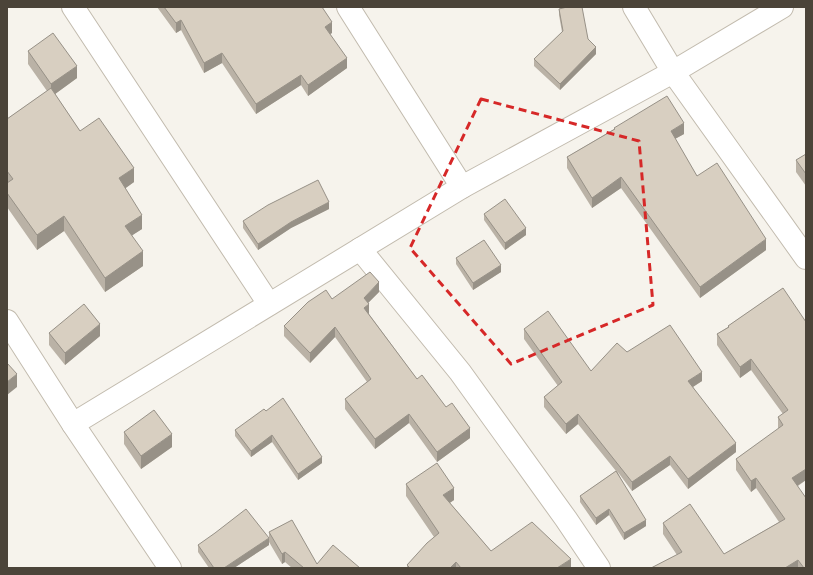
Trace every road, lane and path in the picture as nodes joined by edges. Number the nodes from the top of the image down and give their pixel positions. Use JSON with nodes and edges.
{"nodes":[{"id":1,"x":73,"y":7,"type":"edge"},
{"id":2,"x":348,"y":7,"type":"edge"},
{"id":3,"x":634,"y":7,"type":"edge"},
{"id":4,"x":782,"y":7,"type":"edge"},
{"id":5,"x":674,"y":72,"type":"junction"},
{"id":6,"x":462,"y":187,"type":"junction"},
{"id":7,"x":360,"y":249,"type":"junction"},
{"id":8,"x":806,"y":258,"type":"edge"},
{"id":9,"x":269,"y":304,"type":"junction"},
{"id":10,"x":7,"y":321,"type":"edge"},
{"id":11,"x":73,"y":424,"type":"junction"},
{"id":12,"x":170,"y":568,"type":"edge"},
{"id":13,"x":599,"y":568,"type":"edge"}],
"edges":[{"from":1,"to":9,"type":"street"},
{"from":2,"to":6,"type":"street"},
{"from":3,"to":5,"type":"street"},
{"from":4,"to":5,"type":"street"},
{"from":5,"to":6,"type":"street"},
{"from":5,"to":8,"type":"street"},
{"from":6,"to":7,"type":"street"},
{"from":7,"to":9,"type":"street"},
{"from":7,"to":13,"type":"street"},
{"from":9,"to":11,"type":"street"},
{"from":10,"to":11,"type":"street"},
{"from":11,"to":12,"type":"street"}]}
